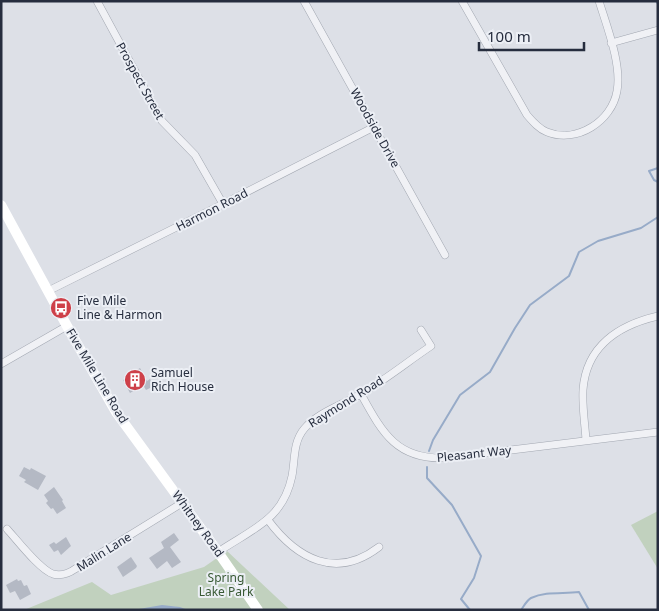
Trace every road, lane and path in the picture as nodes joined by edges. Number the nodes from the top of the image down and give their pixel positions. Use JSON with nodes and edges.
{"nodes":[{"id":1,"x":97,"y":1,"type":"edge"},
{"id":2,"x":304,"y":1,"type":"edge"},
{"id":3,"x":462,"y":1,"type":"edge"},
{"id":4,"x":599,"y":1,"type":"edge"},
{"id":5,"x":658,"y":30,"type":"edge"},
{"id":6,"x":611,"y":43,"type":"junction"},
{"id":7,"x":374,"y":127,"type":"junction"},
{"id":8,"x":223,"y":204,"type":"junction"},
{"id":9,"x":1,"y":205,"type":"edge"},
{"id":10,"x":446,"y":254,"type":"dead end"},
{"id":11,"x":48,"y":291,"type":"junction"},
{"id":12,"x":658,"y":316,"type":"edge"},
{"id":13,"x":67,"y":326,"type":"junction"},
{"id":14,"x":422,"y":330,"type":"dead end"},
{"id":15,"x":1,"y":364,"type":"edge"},
{"id":16,"x":361,"y":394,"type":"junction"},
{"id":17,"x":658,"y":432,"type":"edge"},
{"id":18,"x":136,"y":440,"type":"joint"},
{"id":19,"x":586,"y":440,"type":"junction"},
{"id":20,"x":182,"y":503,"type":"junction"},
{"id":21,"x":268,"y":520,"type":"junction"},
{"id":22,"x":7,"y":529,"type":"dead end"},
{"id":23,"x":379,"y":547,"type":"dead end"},
{"id":24,"x":218,"y":552,"type":"junction"},
{"id":25,"x":258,"y":610,"type":"edge"}],
"edges":[{"from":1,"to":8,"type":"street","name":"Prospect Street"},
{"from":2,"to":7,"type":"street","name":"Woodside Drive"},
{"from":3,"to":6,"type":"street"},
{"from":4,"to":6,"type":"street"},
{"from":5,"to":6,"type":"street"},
{"from":7,"to":8,"type":"street","name":"Harmon Road"},
{"from":7,"to":10,"type":"street","name":"Woodside Drive"},
{"from":8,"to":11,"type":"street","name":"Harmon Road"},
{"from":9,"to":11,"type":"main road","name":"Five Mile Line Road"},
{"from":11,"to":13,"type":"main road","name":"Five Mile Line Road"},
{"from":12,"to":19,"type":"street"},
{"from":13,"to":15,"type":"street"},
{"from":13,"to":18,"type":"main road","name":"Five Mile Line Road"},
{"from":14,"to":16,"type":"street","name":"Raymond Road"},
{"from":16,"to":19,"type":"street","name":"Pleasant Way"},
{"from":16,"to":21,"type":"street","name":"Raymond Road"},
{"from":17,"to":19,"type":"street","name":"Pleasant Way"},
{"from":18,"to":20,"type":"main road","name":"Whitney Road"},
{"from":20,"to":22,"type":"street","name":"Malin Lane"},
{"from":20,"to":24,"type":"main road","name":"Whitney Road"},
{"from":21,"to":23,"type":"street"},
{"from":21,"to":24,"type":"street","name":"Raymond Road"},
{"from":24,"to":25,"type":"main road","name":"Whitney Road"}]}
